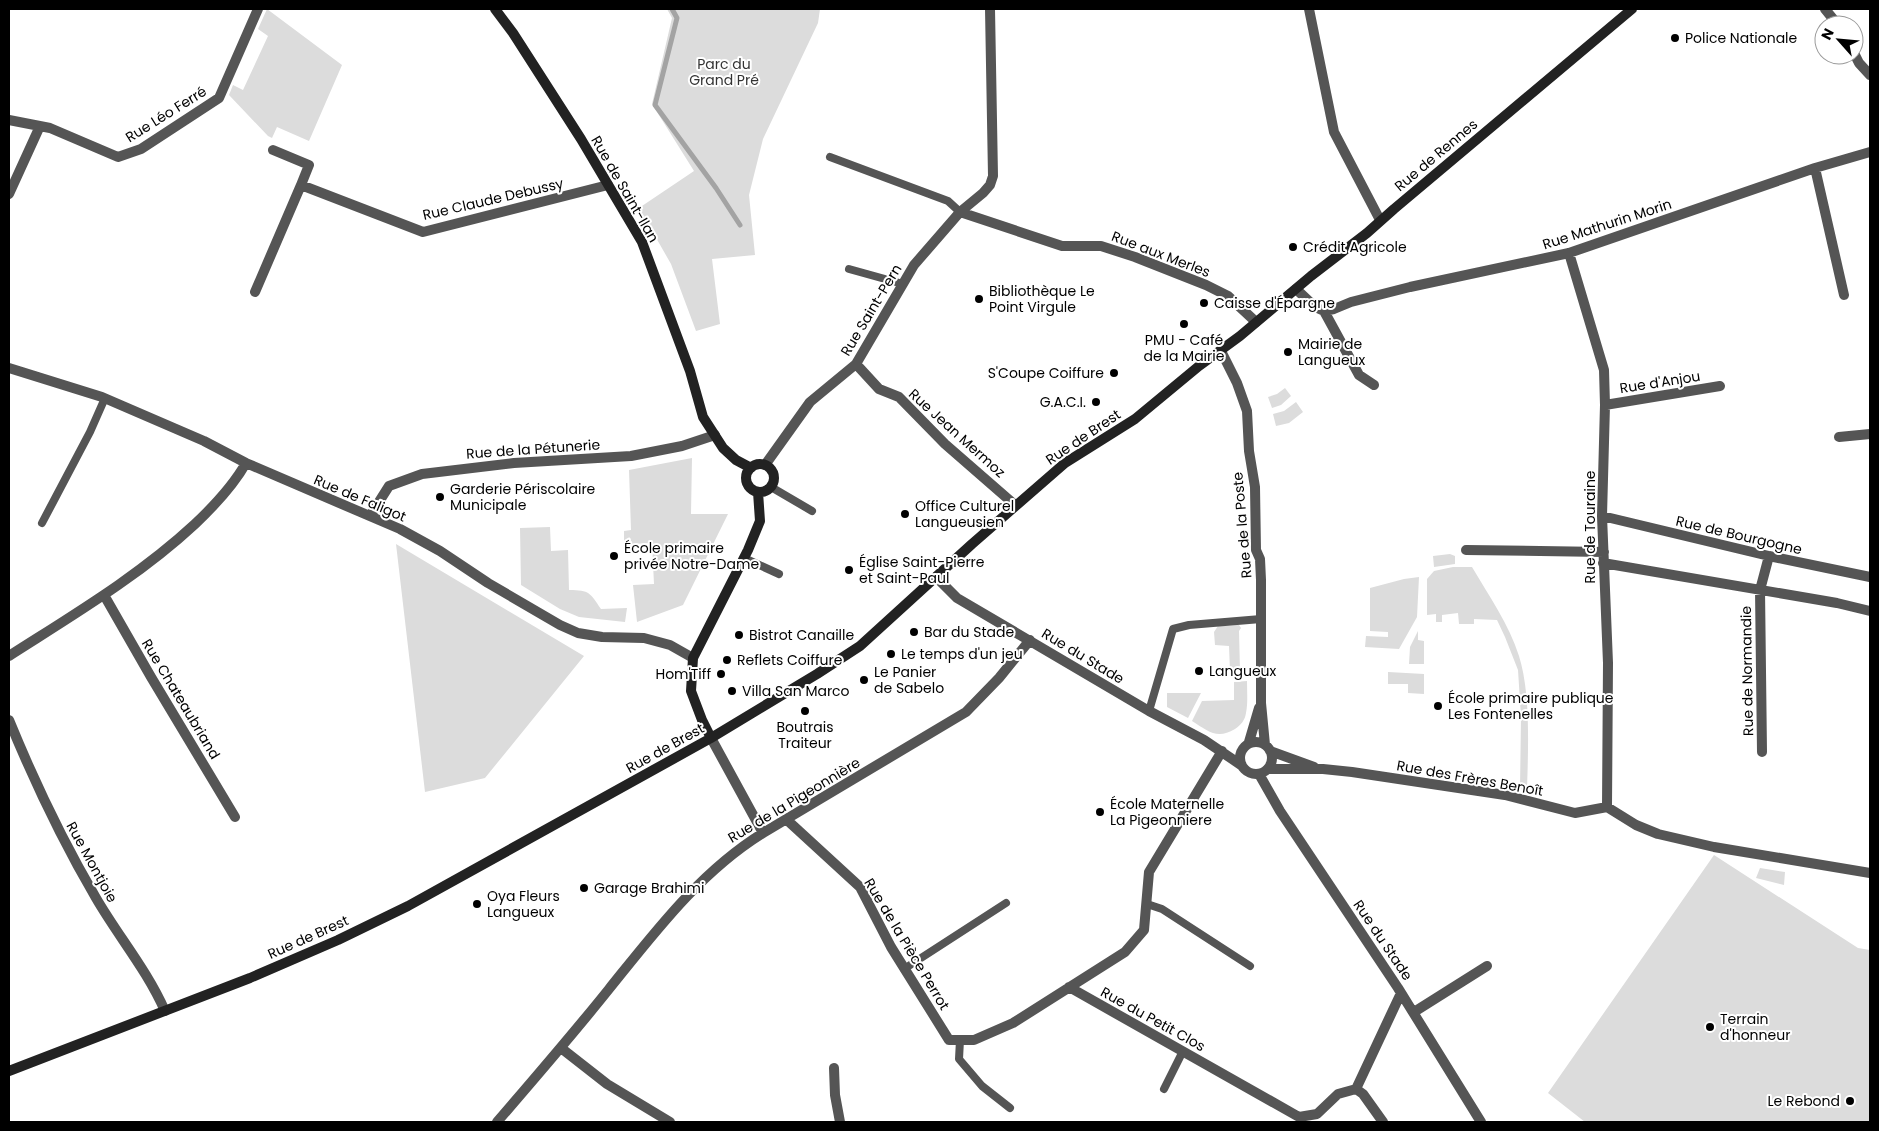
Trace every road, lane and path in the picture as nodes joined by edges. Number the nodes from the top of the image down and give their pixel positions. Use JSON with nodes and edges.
{"nodes":[{"id":1,"x":258,"y":9,"type":"edge"},
{"id":2,"x":495,"y":9,"type":"edge"},
{"id":3,"x":990,"y":9,"type":"edge"},
{"id":4,"x":1309,"y":9,"type":"edge"},
{"id":5,"x":1632,"y":9,"type":"edge"},
{"id":6,"x":1861,"y":65,"type":"edge"},
{"id":7,"x":1870,"y":75,"type":"edge"},
{"id":8,"x":9,"y":120,"type":"edge"},
{"id":9,"x":40,"y":126,"type":"junction"},
{"id":10,"x":273,"y":150,"type":"dead end"},
{"id":11,"x":1870,"y":152,"type":"edge"},
{"id":12,"x":830,"y":157,"type":"dead end"},
{"id":13,"x":1815,"y":168,"type":"junction"},
{"id":14,"x":301,"y":185,"type":"junction"},
{"id":15,"x":608,"y":185,"type":"junction"},
{"id":16,"x":9,"y":194,"type":"edge"},
{"id":17,"x":960,"y":212,"type":"junction"},
{"id":18,"x":1380,"y":220,"type":"junction"},
{"id":19,"x":1569,"y":253,"type":"junction"},
{"id":20,"x":849,"y":269,"type":"dead end"},
{"id":21,"x":902,"y":284,"type":"junction"},
{"id":22,"x":1296,"y":289,"type":"junction"},
{"id":23,"x":255,"y":292,"type":"dead end"},
{"id":24,"x":1844,"y":295,"type":"dead end"},
{"id":25,"x":1324,"y":310,"type":"junction"},
{"id":26,"x":1256,"y":322,"type":"junction"},
{"id":27,"x":1220,"y":351,"type":"junction"},
{"id":28,"x":856,"y":364,"type":"junction"},
{"id":29,"x":9,"y":368,"type":"edge"},
{"id":30,"x":1374,"y":385,"type":"dead end"},
{"id":31,"x":1720,"y":386,"type":"dead end"},
{"id":32,"x":105,"y":398,"type":"junction"},
{"id":33,"x":1605,"y":405,"type":"junction"},
{"id":34,"x":1870,"y":434,"type":"edge"},
{"id":35,"x":715,"y":435,"type":"junction"},
{"id":36,"x":1839,"y":437,"type":"dead end"},
{"id":37,"x":246,"y":463,"type":"junction"},
{"id":38,"x":766,"y":465,"type":"junction"},
{"id":39,"x":751,"y":468,"type":"junction"},
{"id":40,"x":771,"y":487,"type":"junction"},
{"id":41,"x":758,"y":492,"type":"junction"},
{"id":42,"x":1016,"y":505,"type":"junction"},
{"id":43,"x":812,"y":510,"type":"dead end"},
{"id":44,"x":370,"y":516,"type":"junction"},
{"id":45,"x":1602,"y":516,"type":"junction"},
{"id":46,"x":42,"y":523,"type":"dead end"},
{"id":47,"x":1466,"y":550,"type":"dead end"},
{"id":48,"x":1769,"y":556,"type":"junction"},
{"id":49,"x":1603,"y":557,"type":"junction"},
{"id":50,"x":744,"y":558,"type":"junction"},
{"id":51,"x":779,"y":574,"type":"dead end"},
{"id":52,"x":936,"y":577,"type":"junction"},
{"id":53,"x":1870,"y":577,"type":"edge"},
{"id":54,"x":1760,"y":590,"type":"junction"},
{"id":55,"x":104,"y":594,"type":"junction"},
{"id":56,"x":1870,"y":611,"type":"edge"},
{"id":57,"x":1262,"y":619,"type":"junction"},
{"id":58,"x":1030,"y":640,"type":"junction"},
{"id":59,"x":9,"y":656,"type":"edge"},
{"id":60,"x":693,"y":658,"type":"junction"},
{"id":61,"x":1261,"y":703,"type":"junction"},
{"id":62,"x":1149,"y":711,"type":"junction"},
{"id":63,"x":9,"y":720,"type":"edge"},
{"id":64,"x":712,"y":738,"type":"junction"},
{"id":65,"x":1246,"y":746,"type":"junction"},
{"id":66,"x":1268,"y":748,"type":"junction"},
{"id":67,"x":1222,"y":751,"type":"junction"},
{"id":68,"x":1762,"y":752,"type":"dead end"},
{"id":69,"x":1240,"y":765,"type":"junction"},
{"id":70,"x":1268,"y":769,"type":"junction"},
{"id":71,"x":1322,"y":769,"type":"junction"},
{"id":72,"x":1258,"y":774,"type":"junction"},
{"id":73,"x":1607,"y":806,"type":"junction"},
{"id":74,"x":235,"y":817,"type":"dead end"},
{"id":75,"x":787,"y":820,"type":"junction"},
{"id":76,"x":763,"y":833,"type":"junction"},
{"id":77,"x":1870,"y":873,"type":"edge"},
{"id":78,"x":1006,"y":903,"type":"dead end"},
{"id":79,"x":1147,"y":904,"type":"junction"},
{"id":80,"x":1250,"y":966,"type":"dead end"},
{"id":81,"x":1487,"y":966,"type":"dead end"},
{"id":82,"x":904,"y":969,"type":"junction"},
{"id":83,"x":1070,"y":987,"type":"junction"},
{"id":84,"x":1401,"y":993,"type":"junction"},
{"id":85,"x":165,"y":1011,"type":"junction"},
{"id":86,"x":1414,"y":1012,"type":"junction"},
{"id":87,"x":960,"y":1040,"type":"junction"},
{"id":88,"x":561,"y":1048,"type":"junction"},
{"id":89,"x":1183,"y":1051,"type":"junction"},
{"id":90,"x":834,"y":1068,"type":"dead end"},
{"id":91,"x":9,"y":1071,"type":"edge"},
{"id":92,"x":1164,"y":1088,"type":"dead end"},
{"id":93,"x":1356,"y":1088,"type":"junction"},
{"id":94,"x":1010,"y":1108,"type":"dead end"},
{"id":95,"x":497,"y":1122,"type":"edge"},
{"id":96,"x":670,"y":1122,"type":"edge"},
{"id":97,"x":840,"y":1122,"type":"edge"},
{"id":98,"x":1383,"y":1122,"type":"edge"},
{"id":99,"x":1481,"y":1122,"type":"edge"}],
"edges":[{"from":1,"to":9,"type":"street","name":"Rue Léo Ferré"},
{"from":2,"to":15,"type":"main road","name":"Rue de Saint-Ilan"},
{"from":3,"to":17,"type":"street","name":"Rue Saint-Pern"},
{"from":4,"to":18,"type":"street"},
{"from":5,"to":18,"type":"main road","name":"Rue de Rennes"},
{"from":6,"to":7,"type":"street"},
{"from":8,"to":9,"type":"street","name":"Rue Léo Ferré"},
{"from":9,"to":16,"type":"street"},
{"from":10,"to":14,"type":"street"},
{"from":11,"to":13,"type":"street","name":"Rue Mathurin Morin"},
{"from":12,"to":17,"type":"lane"},
{"from":13,"to":19,"type":"street","name":"Rue Mathurin Morin"},
{"from":13,"to":24,"type":"street"},
{"from":14,"to":15,"type":"street","name":"Rue Claude Debussy"},
{"from":14,"to":23,"type":"street"},
{"from":15,"to":35,"type":"main road","name":"Rue de Saint-Ilan"},
{"from":17,"to":21,"type":"street","name":"Rue Saint-Pern"},
{"from":17,"to":26,"type":"street","name":"Rue aux Merles"},
{"from":18,"to":22,"type":"main road","name":"Rue de Rennes"},
{"from":19,"to":25,"type":"street","name":"Rue Mathurin Morin"},
{"from":19,"to":33,"type":"street","name":"Rue de Touraine"},
{"from":20,"to":21,"type":"lane"},
{"from":21,"to":28,"type":"street","name":"Rue Saint-Pern"},
{"from":22,"to":25,"type":"street"},
{"from":22,"to":26,"type":"main road","name":"Rue de Rennes"},
{"from":25,"to":30,"type":"street"},
{"from":26,"to":27,"type":"main road","name":"Rue de Brest"},
{"from":27,"to":42,"type":"main road","name":"Rue de Brest"},
{"from":27,"to":57,"type":"street","name":"Rue de la Poste"},
{"from":28,"to":38,"type":"street","name":"Rue Saint-Pern"},
{"from":28,"to":42,"type":"street","name":"Rue Jean Mermoz"},
{"from":29,"to":32,"type":"street","name":"Rue de Faligot"},
{"from":31,"to":33,"type":"street","name":"Rue d'Anjou"},
{"from":32,"to":37,"type":"street","name":"Rue de Faligot"},
{"from":32,"to":46,"type":"lane"},
{"from":33,"to":45,"type":"street","name":"Rue de Touraine"},
{"from":34,"to":36,"type":"street"},
{"from":35,"to":39,"type":"main road","name":"Rue de Saint-Ilan"},
{"from":35,"to":44,"type":"street","name":"Rue de la Pétunerie"},
{"from":37,"to":44,"type":"street","name":"Rue de Faligot"},
{"from":37,"to":55,"type":"street"},
{"from":38,"to":39,"type":"main road"},
{"from":38,"to":40,"type":"main road"},
{"from":39,"to":41,"type":"main road"},
{"from":40,"to":41,"type":"main road"},
{"from":40,"to":43,"type":"lane"},
{"from":41,"to":50,"type":"main road"},
{"from":42,"to":52,"type":"main road","name":"Rue de Brest"},
{"from":44,"to":60,"type":"street","name":"Rue de Faligot"},
{"from":45,"to":48,"type":"street","name":"Rue de Bourgogne"},
{"from":45,"to":49,"type":"street","name":"Rue de Touraine"},
{"from":47,"to":49,"type":"street"},
{"from":48,"to":53,"type":"street","name":"Rue de Bourgogne"},
{"from":48,"to":54,"type":"street","name":"Rue de Normandie"},
{"from":49,"to":54,"type":"street"},
{"from":49,"to":73,"type":"street","name":"Rue de Touraine"},
{"from":50,"to":51,"type":"lane"},
{"from":50,"to":60,"type":"main road"},
{"from":52,"to":58,"type":"street","name":"Rue du Stade"},
{"from":52,"to":64,"type":"main road","name":"Rue de Brest"},
{"from":54,"to":56,"type":"street"},
{"from":54,"to":68,"type":"street","name":"Rue de Normandie"},
{"from":55,"to":59,"type":"street"},
{"from":55,"to":74,"type":"street","name":"Rue Chateaubriand"},
{"from":57,"to":61,"type":"street","name":"Rue de la Poste"},
{"from":57,"to":62,"type":"lane"},
{"from":58,"to":62,"type":"street","name":"Rue du Stade"},
{"from":58,"to":75,"type":"street","name":"Rue de la Pigeonnière"},
{"from":60,"to":64,"type":"main road"},
{"from":61,"to":65,"type":"street","name":"Rue de la Poste"},
{"from":61,"to":66,"type":"street","name":"Rue de la Poste"},
{"from":62,"to":67,"type":"street","name":"Rue du Stade"},
{"from":63,"to":85,"type":"street","name":"Rue Montjoie"},
{"from":64,"to":76,"type":"street"},
{"from":64,"to":85,"type":"main road","name":"Rue de Brest"},
{"from":65,"to":66,"type":"street"},
{"from":65,"to":67,"type":"street"},
{"from":65,"to":69,"type":"street"},
{"from":66,"to":70,"type":"street"},
{"from":66,"to":71,"type":"street","name":"Rue des Frères Benoît"},
{"from":67,"to":69,"type":"street","name":"Rue du Stade"},
{"from":67,"to":79,"type":"street"},
{"from":69,"to":72,"type":"street"},
{"from":70,"to":71,"type":"street","name":"Rue des Frères Benoît"},
{"from":70,"to":72,"type":"street"},
{"from":71,"to":73,"type":"street","name":"Rue des Frères Benoît"},
{"from":72,"to":84,"type":"street","name":"Rue du Stade"},
{"from":73,"to":77,"type":"street"},
{"from":75,"to":76,"type":"street","name":"Rue de la Pigeonnière"},
{"from":75,"to":82,"type":"street","name":"Rue de la Pièce Perrot"},
{"from":76,"to":88,"type":"street","name":"Rue de la Pigeonnière"},
{"from":78,"to":82,"type":"lane"},
{"from":79,"to":80,"type":"lane"},
{"from":79,"to":83,"type":"street"},
{"from":81,"to":86,"type":"street"},
{"from":82,"to":87,"type":"street","name":"Rue de la Pièce Perrot"},
{"from":83,"to":87,"type":"street"},
{"from":83,"to":89,"type":"street","name":"Rue du Petit Clos"},
{"from":84,"to":86,"type":"street","name":"Rue du Stade"},
{"from":84,"to":93,"type":"street"},
{"from":85,"to":91,"type":"main road","name":"Rue de Brest"},
{"from":86,"to":99,"type":"street","name":"Rue du Stade"},
{"from":87,"to":94,"type":"lane"},
{"from":88,"to":95,"type":"street","name":"Rue de la Pigeonnière"},
{"from":88,"to":96,"type":"street"},
{"from":89,"to":92,"type":"lane"},
{"from":89,"to":93,"type":"street","name":"Rue du Petit Clos"},
{"from":90,"to":97,"type":"street"},
{"from":93,"to":98,"type":"street"}]}
